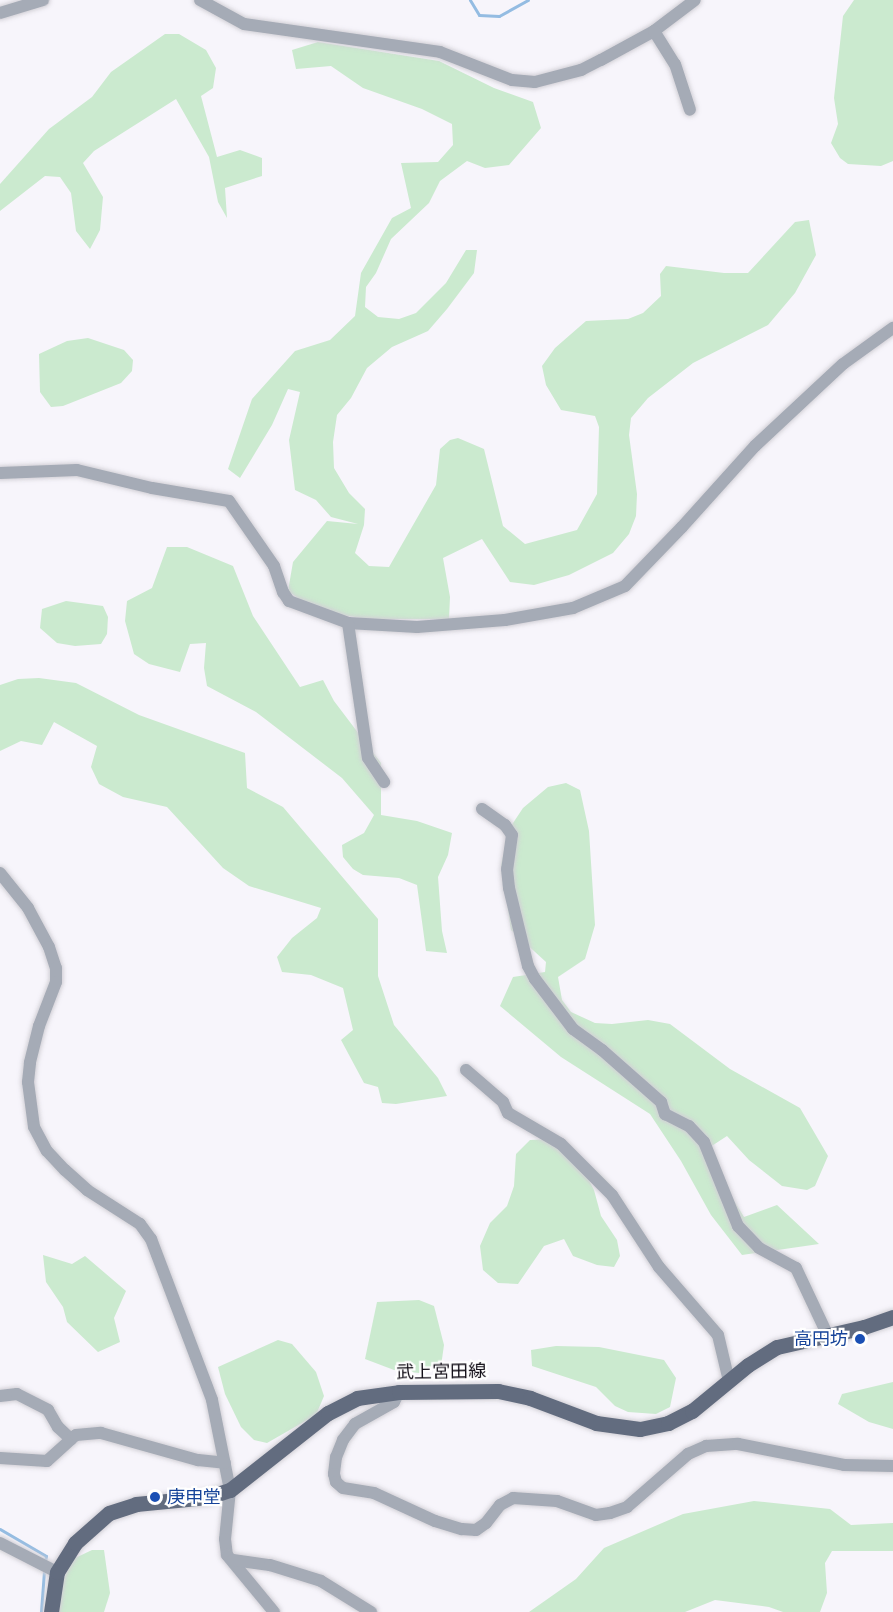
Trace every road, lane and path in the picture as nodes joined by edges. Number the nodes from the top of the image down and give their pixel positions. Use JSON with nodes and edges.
{"nodes":[{"id":1,"x":44,"y":0,"type":"edge"},
{"id":2,"x":200,"y":0,"type":"edge"},
{"id":3,"x":695,"y":0,"type":"edge"},
{"id":4,"x":0,"y":13,"type":"edge"},
{"id":5,"x":654,"y":31,"type":"junction"},
{"id":6,"x":690,"y":110,"type":"dead end"},
{"id":7,"x":893,"y":328,"type":"edge"},
{"id":8,"x":0,"y":473,"type":"edge"},
{"id":9,"x":348,"y":623,"type":"junction"},
{"id":10,"x":384,"y":782,"type":"dead end"},
{"id":11,"x":482,"y":809,"type":"dead end"},
{"id":12,"x":1,"y":876,"type":"edge"},
{"id":13,"x":466,"y":1070,"type":"dead end"},
{"id":14,"x":893,"y":1317,"type":"edge"},
{"id":15,"x":827,"y":1334,"type":"junction"},
{"id":16,"x":729,"y":1381,"type":"junction"},
{"id":17,"x":399,"y":1392,"type":"junction"},
{"id":18,"x":0,"y":1396,"type":"edge"},
{"id":19,"x":71,"y":1439,"type":"junction"},
{"id":20,"x":0,"y":1458,"type":"edge"},
{"id":21,"x":225,"y":1463,"type":"junction"},
{"id":22,"x":893,"y":1466,"type":"edge"},
{"id":23,"x":230,"y":1490,"type":"junction"},
{"id":24,"x":0,"y":1543,"type":"edge"},
{"id":25,"x":233,"y":1560,"type":"junction"},
{"id":26,"x":57,"y":1572,"type":"junction"},
{"id":27,"x":51,"y":1612,"type":"edge"},
{"id":28,"x":273,"y":1612,"type":"edge"},
{"id":29,"x":371,"y":1612,"type":"edge"}],
"edges":[{"from":1,"to":4,"type":"street"},
{"from":2,"to":5,"type":"street"},
{"from":3,"to":5,"type":"street"},
{"from":5,"to":6,"type":"street"},
{"from":7,"to":9,"type":"street"},
{"from":8,"to":9,"type":"street"},
{"from":9,"to":10,"type":"street"},
{"from":11,"to":15,"type":"street"},
{"from":12,"to":21,"type":"street"},
{"from":13,"to":16,"type":"street"},
{"from":14,"to":15,"type":"main road","name":"武上宮田線"},
{"from":15,"to":16,"type":"main road","name":"武上宮田線"},
{"from":16,"to":17,"type":"main road","name":"武上宮田線"},
{"from":17,"to":22,"type":"street"},
{"from":17,"to":23,"type":"main road","name":"武上宮田線"},
{"from":18,"to":19,"type":"street"},
{"from":19,"to":20,"type":"street"},
{"from":19,"to":21,"type":"street"},
{"from":21,"to":23,"type":"street"},
{"from":23,"to":25,"type":"street"},
{"from":23,"to":26,"type":"main road","name":"武上宮田線"},
{"from":24,"to":26,"type":"street"},
{"from":25,"to":28,"type":"street"},
{"from":25,"to":29,"type":"street"},
{"from":26,"to":27,"type":"main road","name":"武上宮田線"}]}
